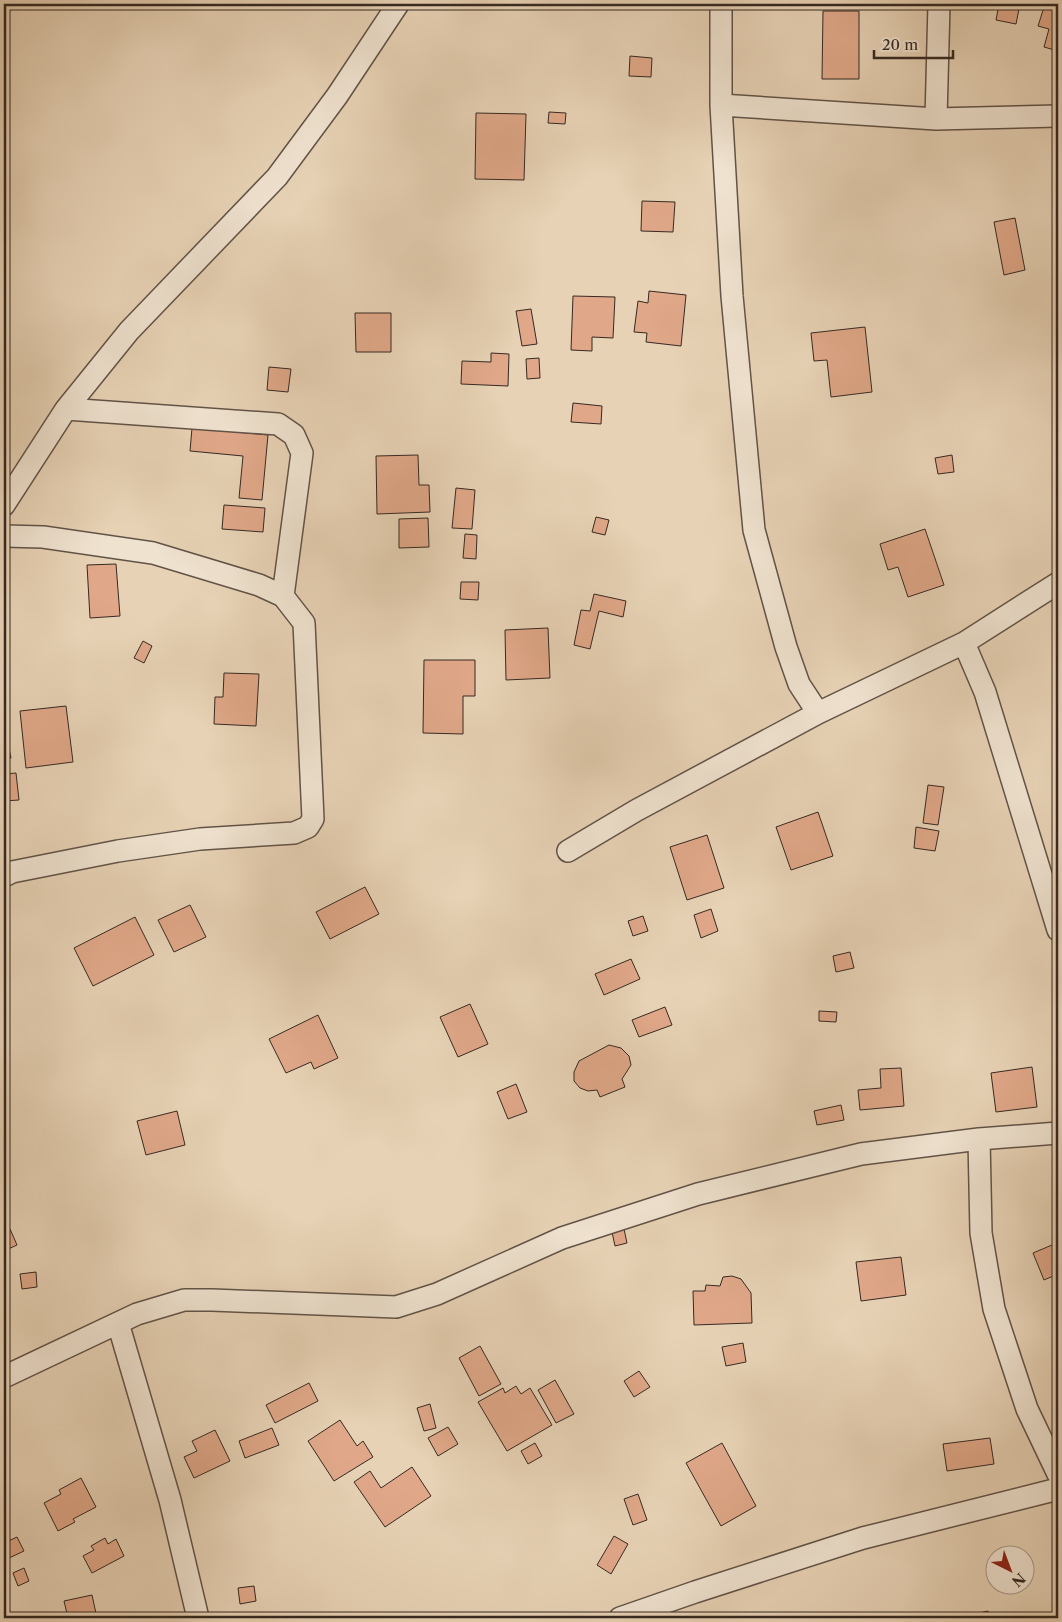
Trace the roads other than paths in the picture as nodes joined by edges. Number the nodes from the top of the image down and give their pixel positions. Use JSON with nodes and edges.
{"nodes":[{"id":1,"x":398,"y":4,"type":"edge"},
{"id":2,"x":721,"y":4,"type":"edge"},
{"id":3,"x":939,"y":4,"type":"edge"},
{"id":4,"x":721,"y":105,"type":"junction"},
{"id":5,"x":1058,"y":116,"type":"edge"},
{"id":6,"x":936,"y":120,"type":"junction"},
{"id":7,"x":66,"y":409,"type":"junction"},
{"id":8,"x":4,"y":504,"type":"edge"},
{"id":9,"x":4,"y":536,"type":"edge"},
{"id":10,"x":1058,"y":583,"type":"edge"},
{"id":11,"x":284,"y":596,"type":"junction"},
{"id":12,"x":964,"y":643,"type":"junction"},
{"id":13,"x":818,"y":713,"type":"junction"},
{"id":14,"x":568,"y":851,"type":"dead end"},
{"id":15,"x":4,"y":876,"type":"edge"},
{"id":16,"x":1058,"y":930,"type":"edge"},
{"id":17,"x":1058,"y":1132,"type":"edge"},
{"id":18,"x":980,"y":1139,"type":"junction"},
{"id":19,"x":118,"y":1323,"type":"junction"},
{"id":20,"x":4,"y":1377,"type":"edge"},
{"id":21,"x":1058,"y":1474,"type":"edge"},
{"id":22,"x":1058,"y":1489,"type":"edge"},
{"id":23,"x":198,"y":1618,"type":"edge"},
{"id":24,"x":620,"y":1618,"type":"edge"}],
"edges":[{"from":1,"to":7,"type":"street"},
{"from":2,"to":4,"type":"street"},
{"from":3,"to":6,"type":"street"},
{"from":4,"to":6,"type":"street"},
{"from":4,"to":13,"type":"street"},
{"from":5,"to":6,"type":"street"},
{"from":7,"to":8,"type":"street"},
{"from":7,"to":11,"type":"street"},
{"from":9,"to":11,"type":"street"},
{"from":10,"to":12,"type":"street"},
{"from":11,"to":15,"type":"street"},
{"from":12,"to":13,"type":"street"},
{"from":12,"to":16,"type":"street"},
{"from":13,"to":14,"type":"street"},
{"from":17,"to":18,"type":"street"},
{"from":18,"to":19,"type":"street"},
{"from":18,"to":21,"type":"street"},
{"from":19,"to":20,"type":"street"},
{"from":19,"to":23,"type":"street"},
{"from":22,"to":24,"type":"street"}]}
